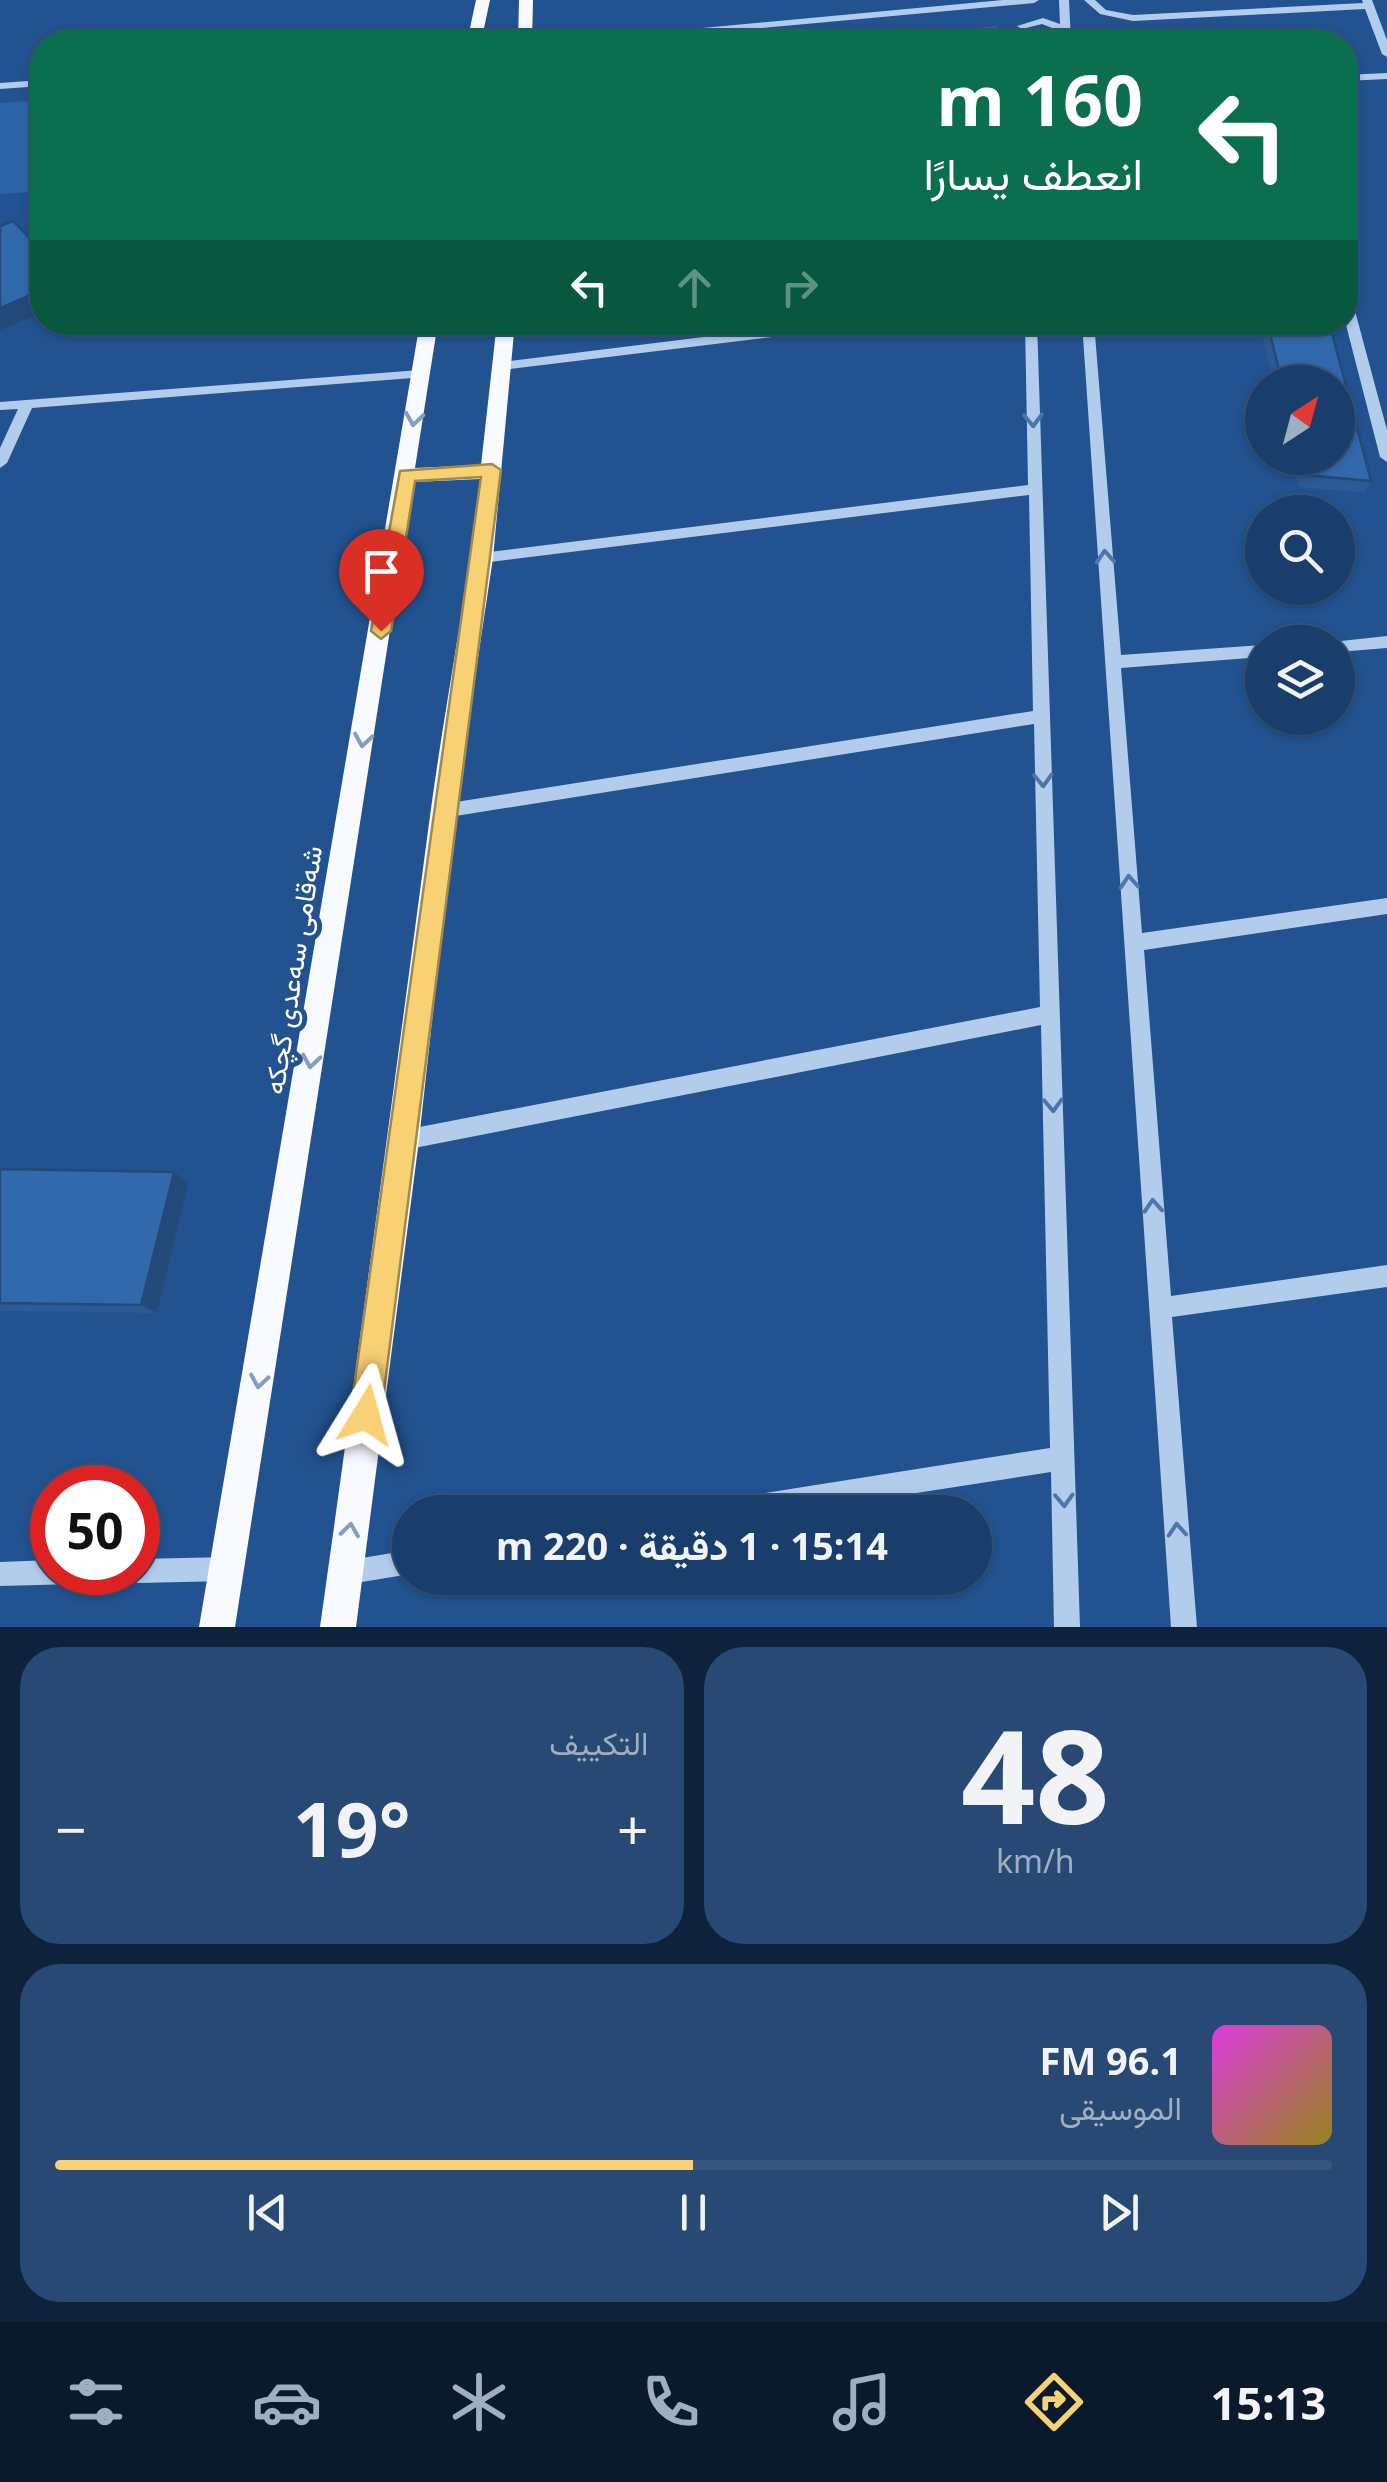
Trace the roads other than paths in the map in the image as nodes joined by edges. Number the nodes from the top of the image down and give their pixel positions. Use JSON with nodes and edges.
{"nodes":[{"id":1,"x":483,"y":0,"type":"edge"},
{"id":2,"x":526,"y":0,"type":"edge"},
{"id":3,"x":1034,"y":0,"type":"edge"},
{"id":4,"x":1064,"y":0,"type":"edge"},
{"id":5,"x":1089,"y":0,"type":"edge"},
{"id":6,"x":1022,"y":1,"type":"edge"},
{"id":7,"x":1368,"y":3,"type":"edge"},
{"id":8,"x":1293,"y":5,"type":"edge"},
{"id":9,"x":1022,"y":26,"type":"junction"},
{"id":10,"x":1065,"y":29,"type":"joint"},
{"id":11,"x":477,"y":30,"type":"edge"},
{"id":12,"x":525,"y":30,"type":"edge"},
{"id":13,"x":712,"y":30,"type":"edge"},
{"id":14,"x":1022,"y":30,"type":"edge"},
{"id":15,"x":1387,"y":54,"type":"edge"},
{"id":16,"x":1387,"y":76,"type":"edge"},
{"id":17,"x":1358,"y":77,"type":"edge"},
{"id":18,"x":30,"y":84,"type":"edge"},
{"id":19,"x":0,"y":86,"type":"edge"},
{"id":20,"x":427,"y":335,"type":"edge"},
{"id":21,"x":505,"y":335,"type":"edge"},
{"id":22,"x":756,"y":335,"type":"edge"},
{"id":23,"x":1030,"y":335,"type":"edge"},
{"id":24,"x":1089,"y":335,"type":"edge"},
{"id":25,"x":1355,"y":335,"type":"edge"},
{"id":26,"x":502,"y":366,"type":"junction"},
{"id":27,"x":420,"y":374,"type":"junction"},
{"id":28,"x":27,"y":404,"type":"junction"},
{"id":29,"x":0,"y":406,"type":"edge"},
{"id":30,"x":1387,"y":457,"type":"edge"},
{"id":31,"x":0,"y":463,"type":"edge"},
{"id":32,"x":492,"y":470,"type":"junction"},
{"id":33,"x":406,"y":475,"type":"junction"},
{"id":34,"x":1036,"y":489,"type":"junction"},
{"id":35,"x":482,"y":558,"type":"junction"},
{"id":36,"x":1387,"y":642,"type":"edge"},
{"id":37,"x":1355,"y":645,"type":"edge"},
{"id":38,"x":1245,"y":652,"type":"edge"},
{"id":39,"x":1113,"y":662,"type":"junction"},
{"id":40,"x":1042,"y":716,"type":"junction"},
{"id":41,"x":443,"y":811,"type":"junction"},
{"id":42,"x":1387,"y":906,"type":"edge"},
{"id":43,"x":1134,"y":943,"type":"junction"},
{"id":44,"x":1050,"y":1014,"type":"junction"},
{"id":45,"x":404,"y":1140,"type":"junction"},
{"id":46,"x":1387,"y":1276,"type":"edge"},
{"id":47,"x":1161,"y":1308,"type":"junction"},
{"id":48,"x":1062,"y":1458,"type":"junction"},
{"id":49,"x":828,"y":1495,"type":"edge"},
{"id":50,"x":392,"y":1565,"type":"edge"},
{"id":51,"x":228,"y":1569,"type":"junction"},
{"id":52,"x":160,"y":1571,"type":"edge"},
{"id":53,"x":30,"y":1573,"type":"edge"},
{"id":54,"x":344,"y":1573,"type":"junction"},
{"id":55,"x":0,"y":1574,"type":"edge"},
{"id":56,"x":218,"y":1627,"type":"edge"},
{"id":57,"x":338,"y":1627,"type":"edge"},
{"id":58,"x":1067,"y":1627,"type":"edge"},
{"id":59,"x":1184,"y":1627,"type":"edge"}],
"edges":[{"from":1,"to":11,"type":"main road"},
{"from":2,"to":12,"type":"main road"},
{"from":3,"to":6,"type":"street"},
{"from":4,"to":10,"type":"street"},
{"from":5,"to":8,"type":"street"},
{"from":6,"to":9,"type":"street"},
{"from":6,"to":13,"type":"street"},
{"from":7,"to":8,"type":"street"},
{"from":7,"to":15,"type":"street"},
{"from":9,"to":10,"type":"street"},
{"from":9,"to":14,"type":"street"},
{"from":16,"to":17,"type":"street"},
{"from":18,"to":19,"type":"street"},
{"from":20,"to":27,"type":"main road","name":"شەقامی سەعدی گچکە"},
{"from":21,"to":26,"type":"main road"},
{"from":22,"to":26,"type":"street"},
{"from":23,"to":34,"type":"street","one_way":true},
{"from":39,"to":24,"type":"street","one_way":true},
{"from":25,"to":30,"type":"street"},
{"from":26,"to":32,"type":"main road"},
{"from":27,"to":28,"type":"street"},
{"from":27,"to":33,"type":"main road","name":"شەقامی سەعدی گچکە","one_way":true},
{"from":28,"to":29,"type":"street"},
{"from":28,"to":31,"type":"street"},
{"from":32,"to":33,"type":"main road"},
{"from":32,"to":35,"type":"main road"},
{"from":33,"to":51,"type":"main road","name":"شەقامی سەعدی گچکە","one_way":true},
{"from":34,"to":35,"type":"street"},
{"from":34,"to":40,"type":"street"},
{"from":35,"to":41,"type":"main road"},
{"from":36,"to":37,"type":"street"},
{"from":38,"to":39,"type":"street"},
{"from":43,"to":39,"type":"street","one_way":true},
{"from":40,"to":41,"type":"street"},
{"from":40,"to":44,"type":"street","one_way":true},
{"from":41,"to":45,"type":"main road"},
{"from":42,"to":43,"type":"street"},
{"from":47,"to":43,"type":"street","one_way":true},
{"from":44,"to":45,"type":"street"},
{"from":44,"to":48,"type":"street","one_way":true},
{"from":54,"to":45,"type":"main road","one_way":true},
{"from":46,"to":47,"type":"street"},
{"from":59,"to":47,"type":"street","one_way":true},
{"from":48,"to":49,"type":"street"},
{"from":48,"to":58,"type":"street","one_way":true},
{"from":50,"to":54,"type":"street"},
{"from":51,"to":52,"type":"street"},
{"from":51,"to":56,"type":"main road","name":"شەقامی سەعدی گچکە"},
{"from":53,"to":55,"type":"street"},
{"from":54,"to":57,"type":"main road"}]}
